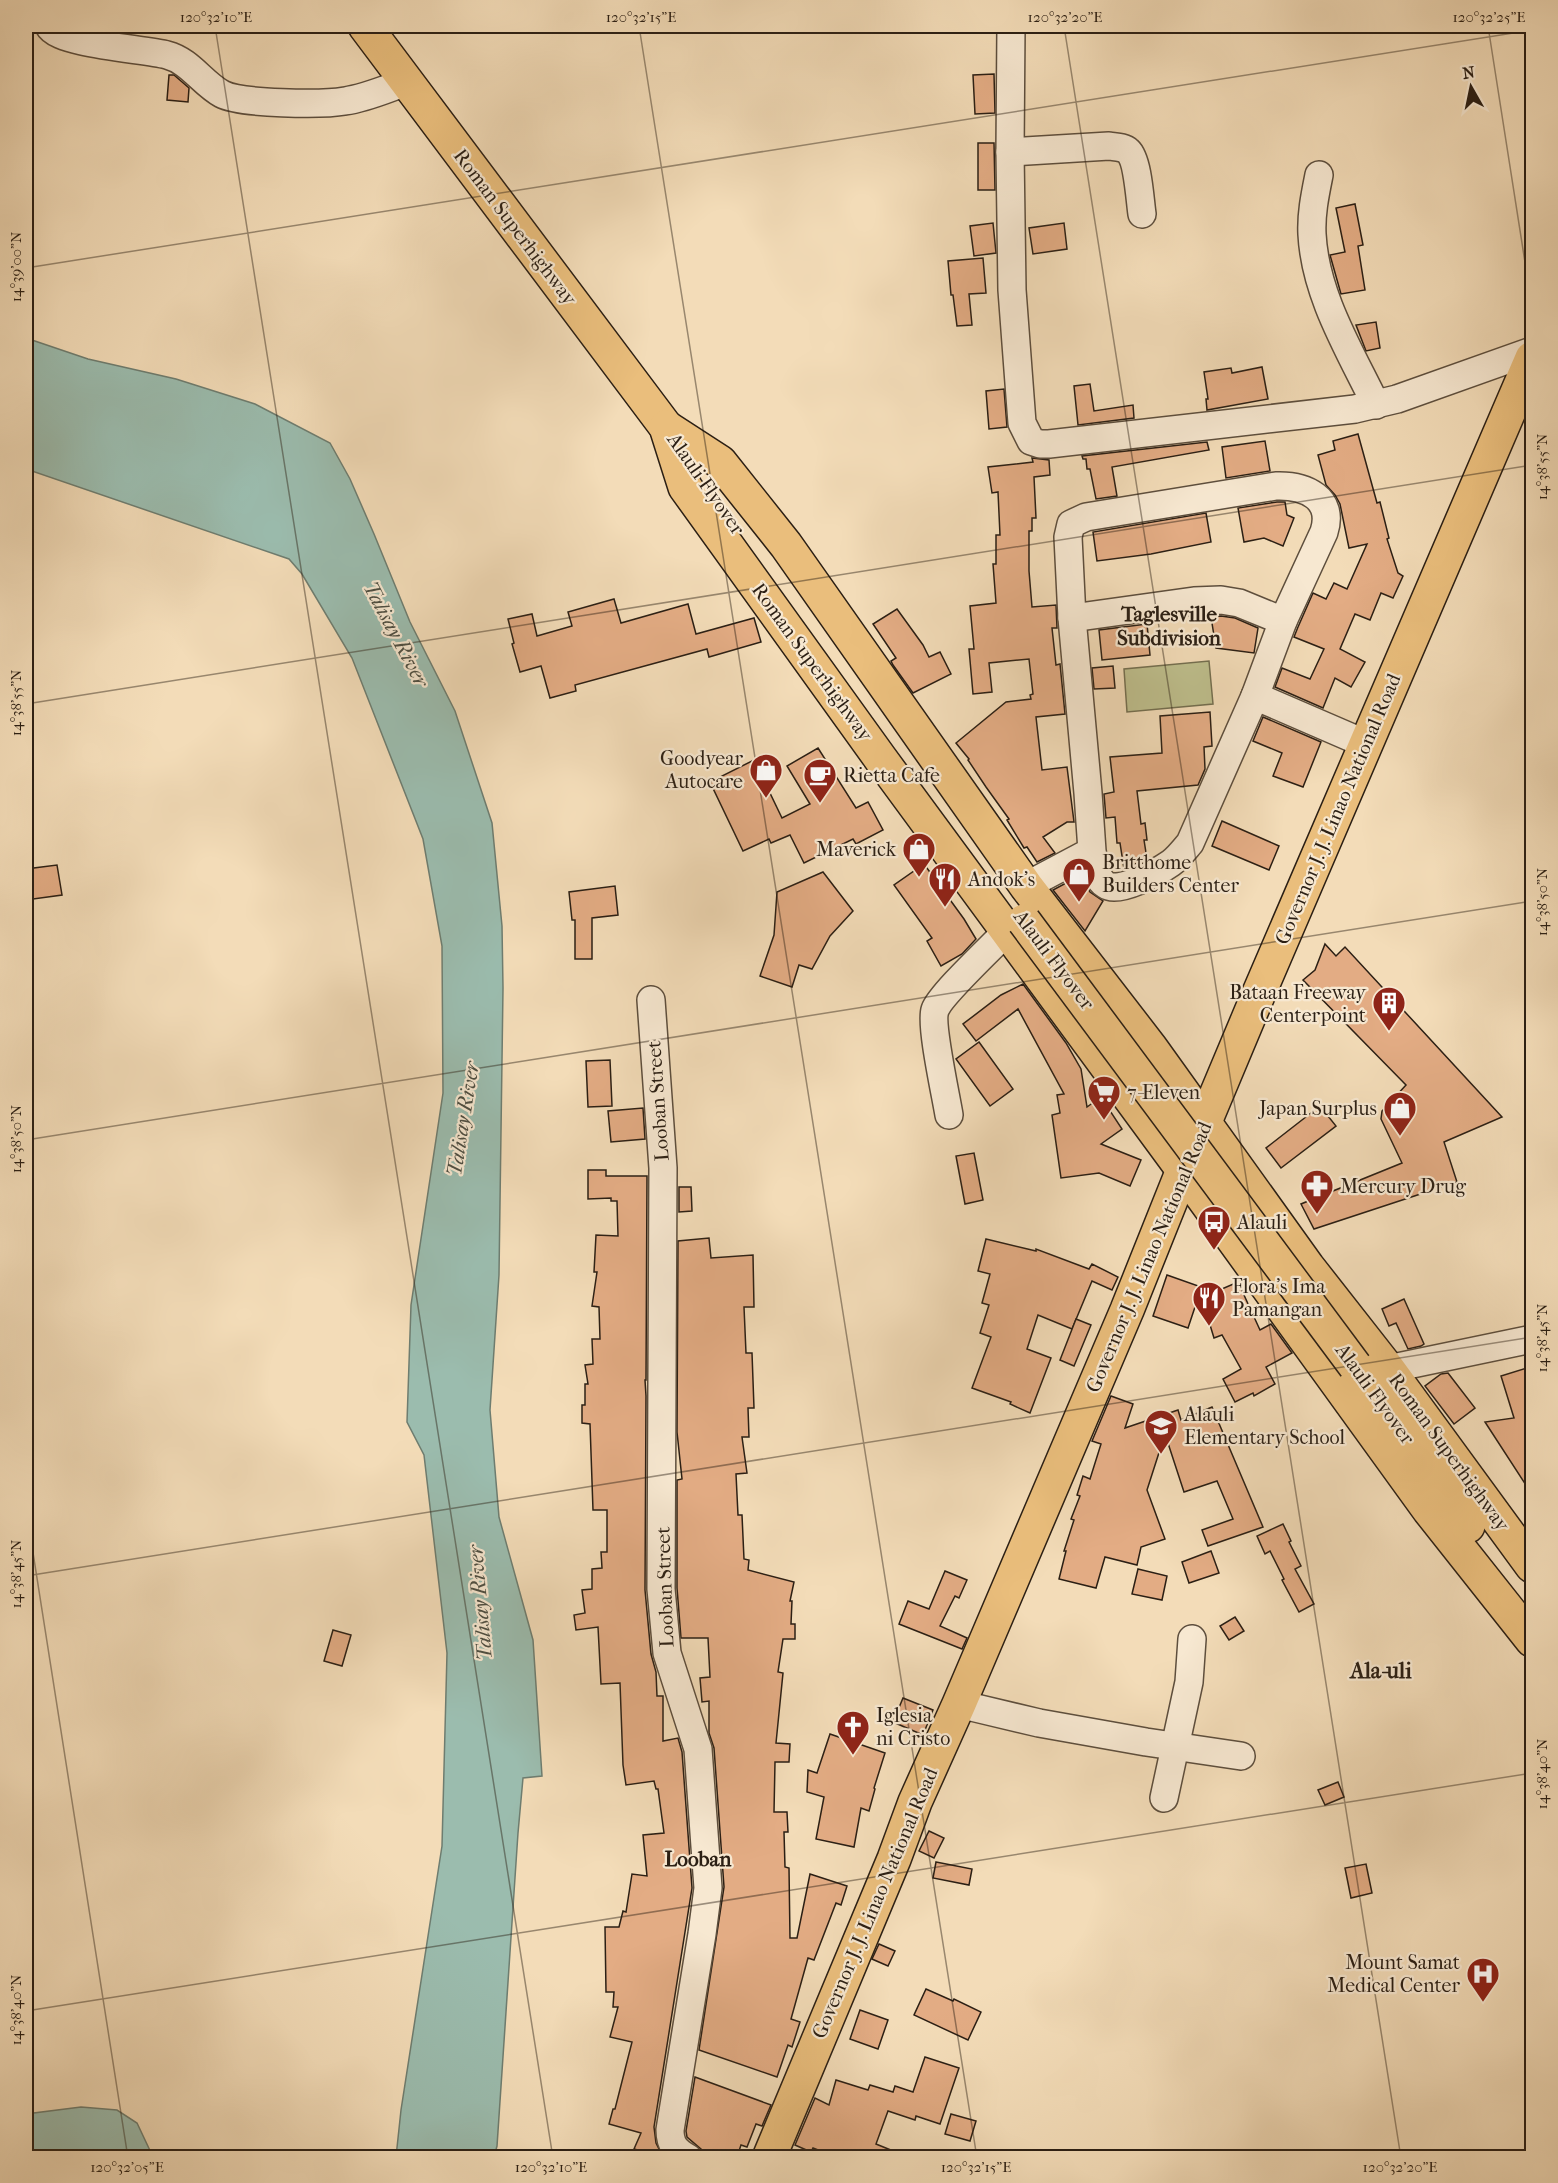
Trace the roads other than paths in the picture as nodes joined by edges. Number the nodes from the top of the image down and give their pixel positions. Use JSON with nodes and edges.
{"nodes":[{"id":1,"x":49,"y":26,"type":"edge"},
{"id":2,"x":364,"y":26,"type":"edge"},
{"id":3,"x":1011,"y":26,"type":"edge"},
{"id":4,"x":406,"y":81,"type":"junction"},
{"id":5,"x":1010,"y":153,"type":"junction"},
{"id":6,"x":1319,"y":175,"type":"dead end"},
{"id":7,"x":1142,"y":214,"type":"dead end"},
{"id":8,"x":1533,"y":351,"type":"edge"},
{"id":9,"x":1533,"y":358,"type":"edge"},
{"id":10,"x":1376,"y":405,"type":"junction"},
{"id":11,"x":666,"y":427,"type":"joint"},
{"id":12,"x":1072,"y":618,"type":"junction"},
{"id":13,"x":1283,"y":621,"type":"junction"},
{"id":14,"x":1255,"y":696,"type":"junction"},
{"id":15,"x":1366,"y":744,"type":"junction"},
{"id":16,"x":1092,"y":851,"type":"junction"},
{"id":17,"x":1023,"y":913,"type":"junction"},
{"id":18,"x":651,"y":1000,"type":"dead end"},
{"id":19,"x":949,"y":1115,"type":"dead end"},
{"id":20,"x":1204,"y":1124,"type":"junction"},
{"id":21,"x":1183,"y":1170,"type":"junction"},
{"id":22,"x":1533,"y":1339,"type":"edge"},
{"id":23,"x":1370,"y":1364,"type":"junction"},
{"id":24,"x":1533,"y":1566,"type":"edge"},
{"id":25,"x":1533,"y":1587,"type":"edge"},
{"id":26,"x":1533,"y":1616,"type":"edge"},
{"id":27,"x":1192,"y":1640,"type":"dead end"},
{"id":28,"x":1533,"y":1640,"type":"edge"},
{"id":29,"x":959,"y":1704,"type":"junction"},
{"id":30,"x":1175,"y":1746,"type":"junction"},
{"id":31,"x":1241,"y":1756,"type":"dead end"},
{"id":32,"x":1164,"y":1798,"type":"dead end"},
{"id":33,"x":773,"y":2156,"type":"edge"},
{"id":34,"x":688,"y":2157,"type":"edge"}],
"edges":[{"from":1,"to":4,"type":"street"},
{"from":2,"to":4,"type":"main road","name":"Roman Superhighway"},
{"from":3,"to":5,"type":"street"},
{"from":4,"to":11,"type":"main road","name":"Roman Superhighway"},
{"from":5,"to":7,"type":"street"},
{"from":5,"to":10,"type":"street"},
{"from":6,"to":10,"type":"street"},
{"from":8,"to":10,"type":"street"},
{"from":9,"to":15,"type":"main road","name":"Governor J. J. Linao National Road"},
{"from":11,"to":17,"type":"main road","name":"Alauli Flyover"},
{"from":12,"to":13,"type":"street"},
{"from":12,"to":13,"type":"street"},
{"from":12,"to":16,"type":"street"},
{"from":13,"to":14,"type":"street"},
{"from":14,"to":15,"type":"street"},
{"from":14,"to":16,"type":"street"},
{"from":15,"to":20,"type":"main road","name":"Governor J. J. Linao National Road"},
{"from":16,"to":17,"type":"street"},
{"from":17,"to":19,"type":"street"},
{"from":17,"to":20,"type":"main road","name":"Roman Superhighway"},
{"from":17,"to":21,"type":"main road"},
{"from":17,"to":23,"type":"main road","name":"Alauli Flyover","bridge":true},
{"from":18,"to":34,"type":"street","name":"Looban Street"},
{"from":20,"to":21,"type":"main road","name":"Governor J. J. Linao National Road"},
{"from":20,"to":23,"type":"main road","name":"Roman Superhighway"},
{"from":21,"to":28,"type":"main road"},
{"from":21,"to":29,"type":"main road","name":"Governor J. J. Linao National Road"},
{"from":22,"to":23,"type":"street"},
{"from":23,"to":24,"type":"main road","name":"Roman Superhighway"},
{"from":23,"to":25,"type":"main road","name":"Alauli Flyover"},
{"from":23,"to":26,"type":"main road","name":"Alauli Flyover"},
{"from":27,"to":30,"type":"street"},
{"from":29,"to":30,"type":"street"},
{"from":29,"to":33,"type":"main road","name":"Governor J. J. Linao National Road"},
{"from":30,"to":31,"type":"street"},
{"from":30,"to":32,"type":"street"}]}
